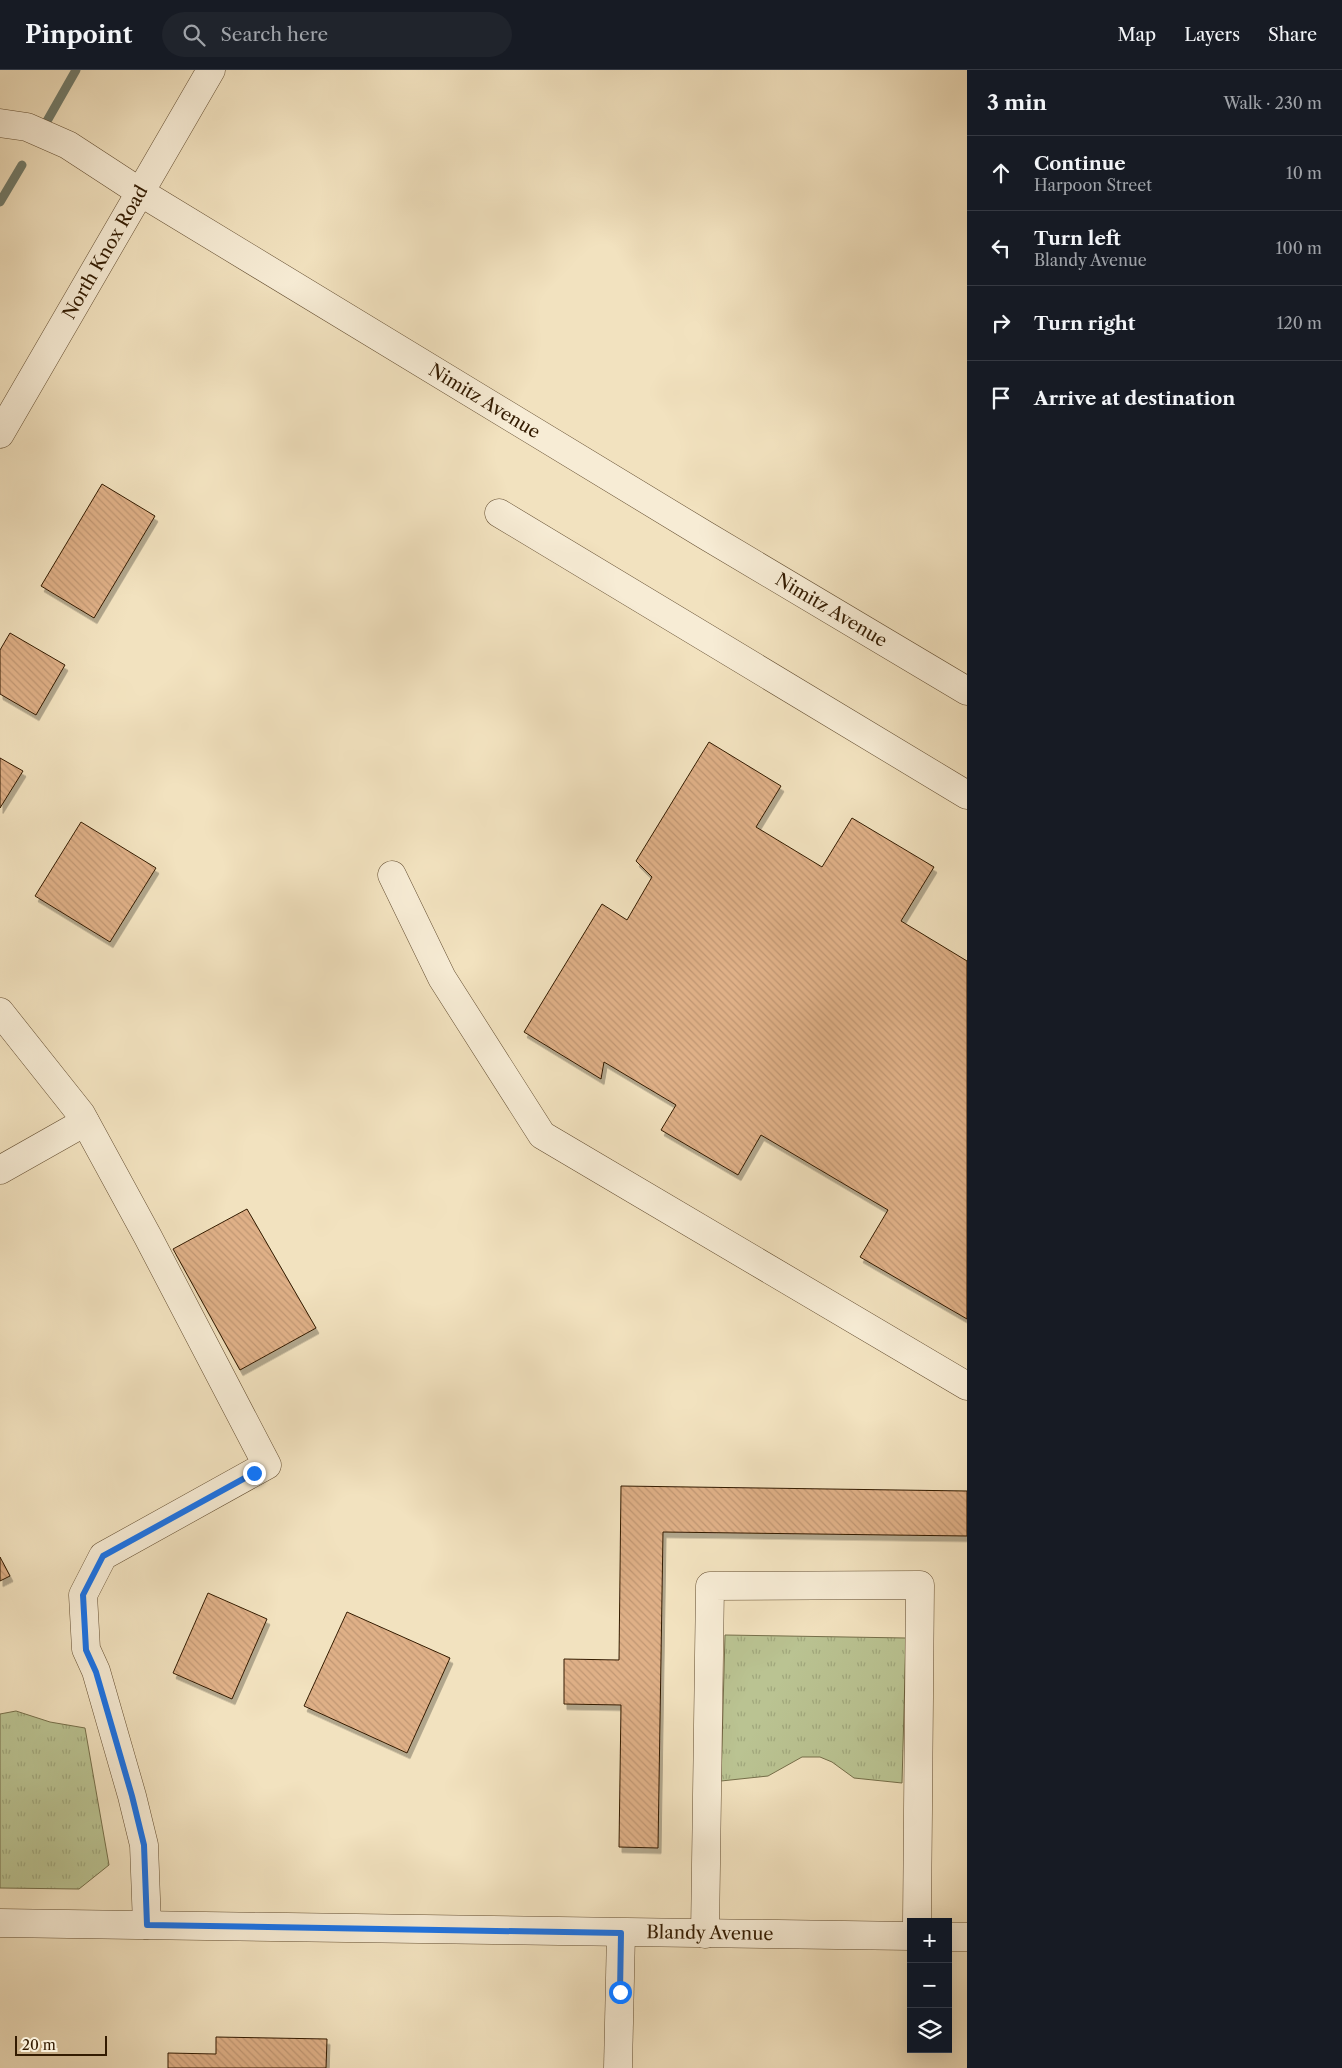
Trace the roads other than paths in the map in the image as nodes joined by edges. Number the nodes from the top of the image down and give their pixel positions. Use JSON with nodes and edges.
{"nodes":[{"id":1,"x":211,"y":70,"type":"edge"},
{"id":2,"x":0,"y":123,"type":"edge"},
{"id":3,"x":140,"y":192,"type":"junction"},
{"id":4,"x":0,"y":434,"type":"edge"},
{"id":5,"x":499,"y":513,"type":"dead end"},
{"id":6,"x":967,"y":691,"type":"edge"},
{"id":7,"x":967,"y":795,"type":"edge"},
{"id":8,"x":392,"y":875,"type":"dead end"},
{"id":9,"x":0,"y":1012,"type":"edge"},
{"id":10,"x":85,"y":1122,"type":"junction"},
{"id":11,"x":0,"y":1170,"type":"edge"},
{"id":12,"x":967,"y":1386,"type":"edge"},
{"id":13,"x":917,"y":1918,"type":"edge"},
{"id":14,"x":0,"y":1923,"type":"edge"},
{"id":15,"x":147,"y":1925,"type":"junction"},
{"id":16,"x":621,"y":1933,"type":"junction"},
{"id":17,"x":706,"y":1934,"type":"junction"},
{"id":18,"x":907,"y":1936,"type":"edge"},
{"id":19,"x":952,"y":1937,"type":"edge"},
{"id":20,"x":967,"y":1937,"type":"edge"},
{"id":21,"x":618,"y":2068,"type":"edge"}],
"edges":[{"from":1,"to":3,"type":"street","name":"North Knox Road"},
{"from":2,"to":3,"type":"street","name":"Nimitz Avenue"},
{"from":3,"to":4,"type":"street","name":"North Knox Road"},
{"from":3,"to":6,"type":"street","name":"Nimitz Avenue"},
{"from":5,"to":7,"type":"street"},
{"from":8,"to":12,"type":"street"},
{"from":9,"to":10,"type":"street"},
{"from":10,"to":11,"type":"street"},
{"from":10,"to":15,"type":"street"},
{"from":13,"to":17,"type":"street"},
{"from":14,"to":15,"type":"street","name":"Blandy Avenue"},
{"from":15,"to":16,"type":"street","name":"Blandy Avenue"},
{"from":16,"to":17,"type":"street","name":"Blandy Avenue"},
{"from":16,"to":21,"type":"street"},
{"from":17,"to":18,"type":"street","name":"Blandy Avenue"},
{"from":19,"to":20,"type":"street"}]}
